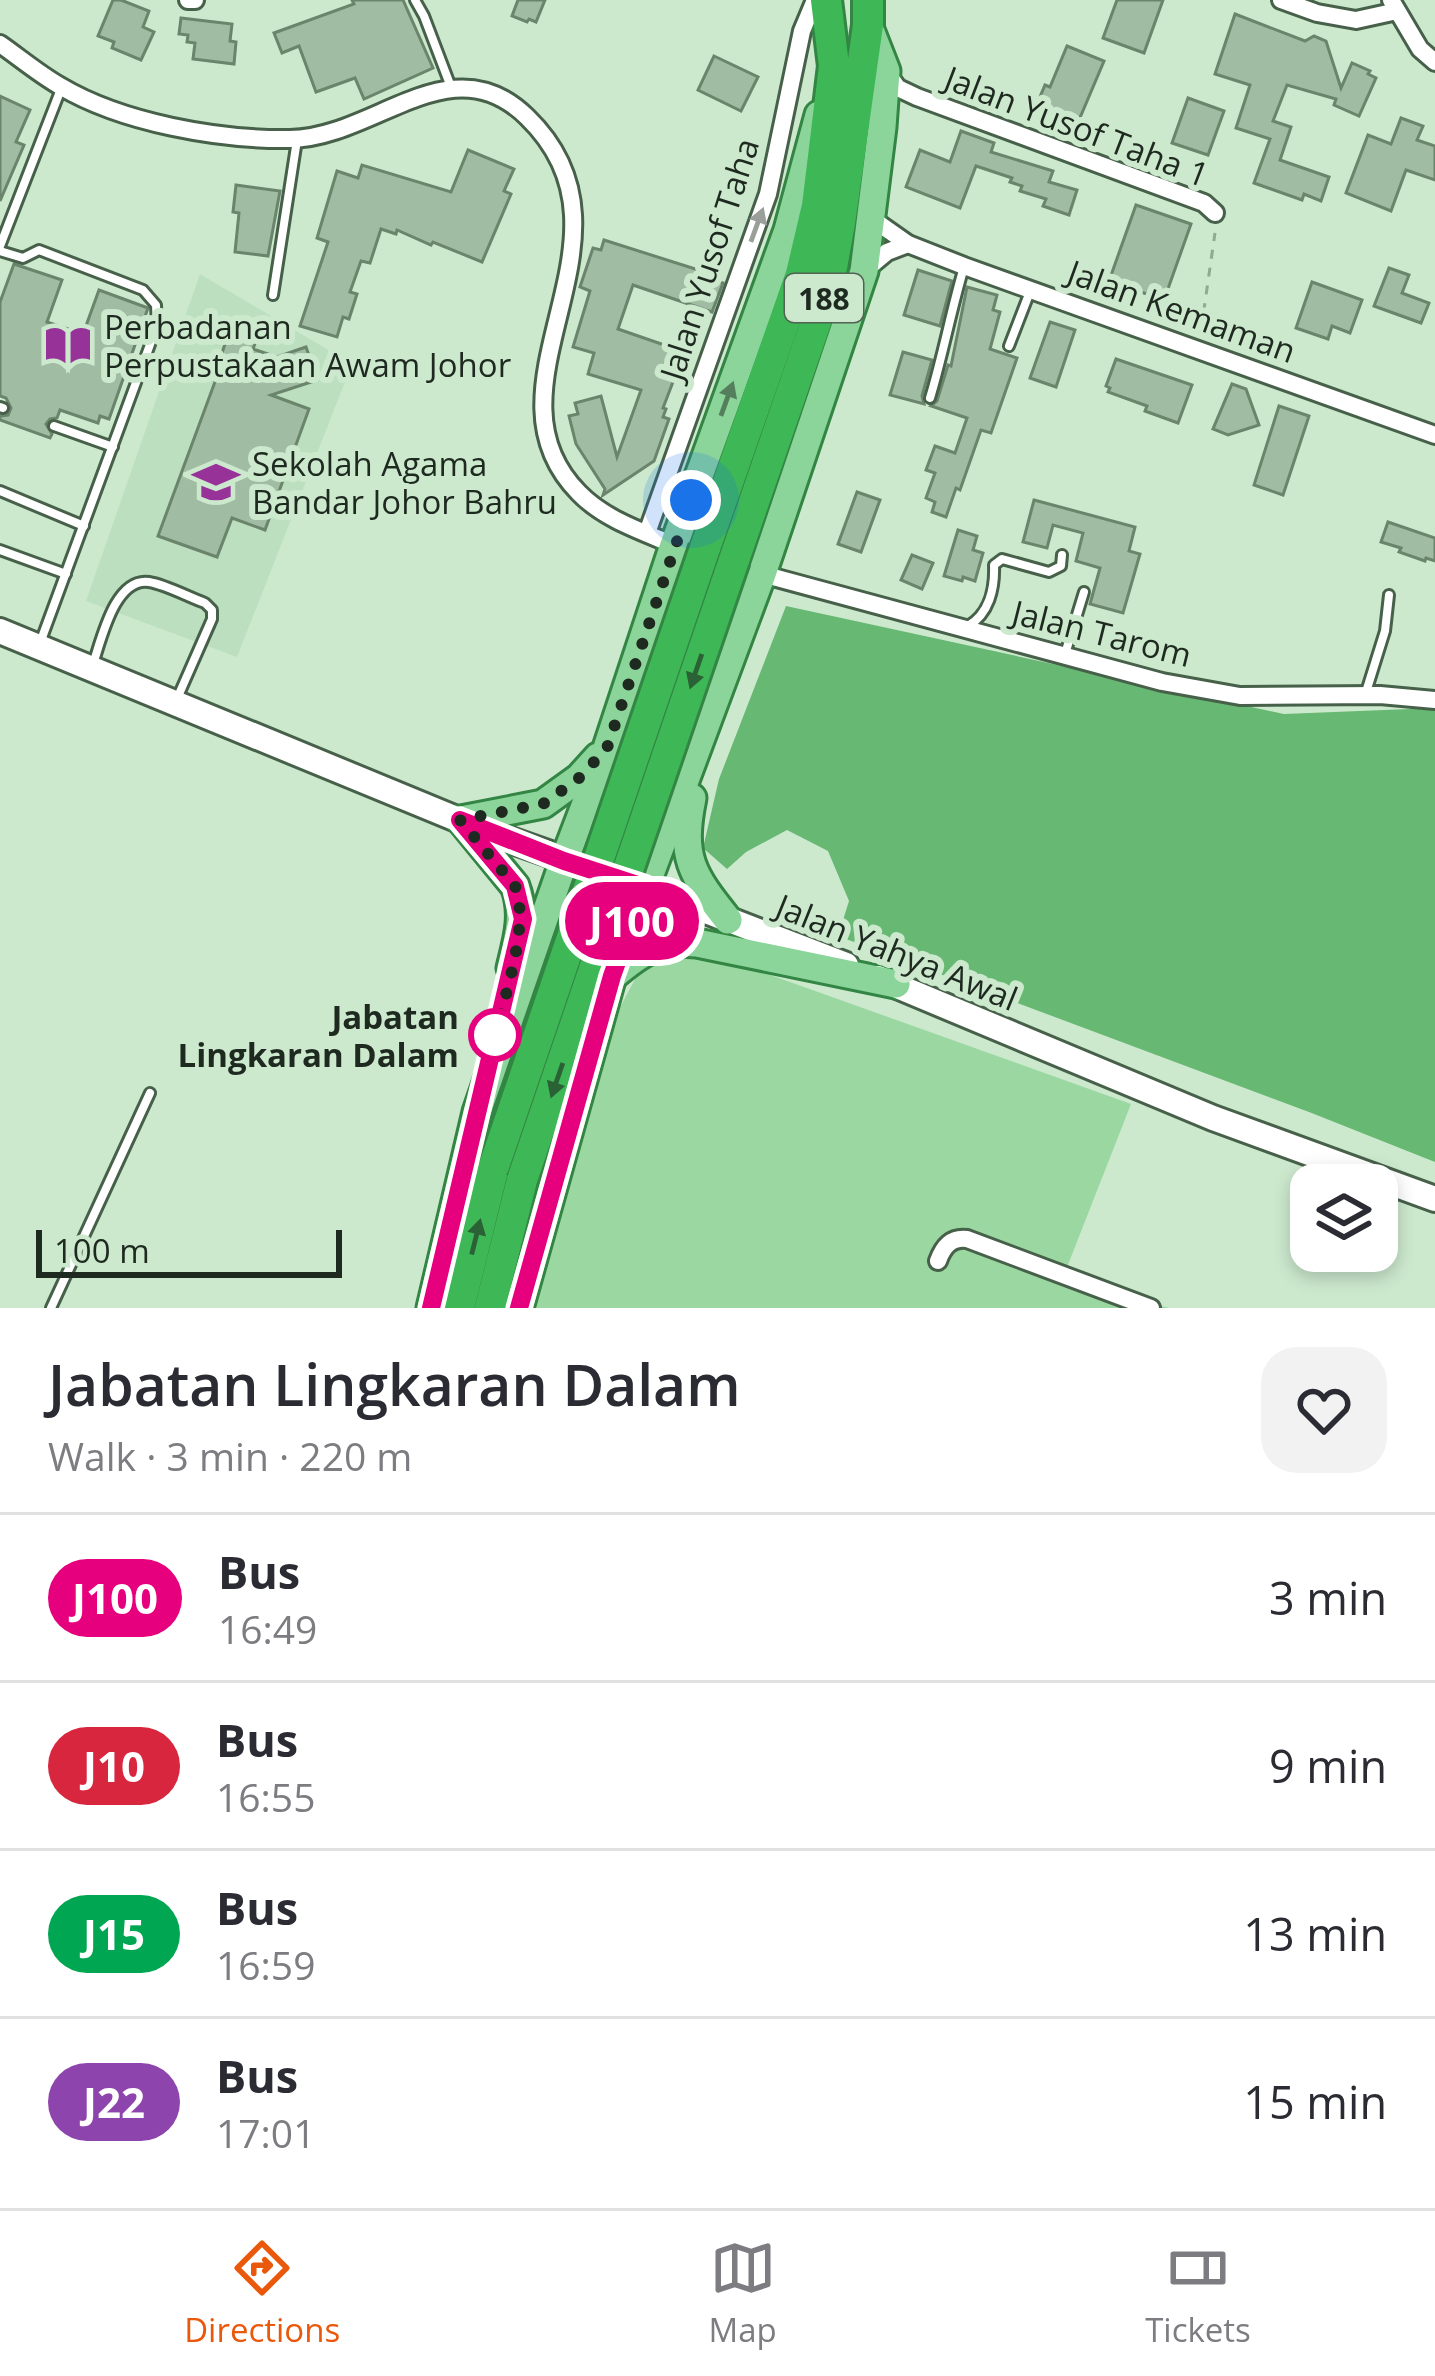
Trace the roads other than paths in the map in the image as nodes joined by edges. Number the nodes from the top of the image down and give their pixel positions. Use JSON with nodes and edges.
{"nodes":[{"id":1,"x":415,"y":0,"type":"edge"},
{"id":2,"x":815,"y":0,"type":"edge"},
{"id":3,"x":826,"y":0,"type":"edge"},
{"id":4,"x":1281,"y":0,"type":"edge"},
{"id":5,"x":1394,"y":5,"type":"edge"},
{"id":6,"x":869,"y":8,"type":"edge"},
{"id":7,"x":0,"y":44,"type":"edge"},
{"id":8,"x":1435,"y":62,"type":"edge"},
{"id":9,"x":886,"y":71,"type":"junction"},
{"id":10,"x":62,"y":87,"type":"junction"},
{"id":11,"x":451,"y":87,"type":"junction"},
{"id":12,"x":917,"y":97,"type":"junction"},
{"id":13,"x":882,"y":127,"type":"junction"},
{"id":14,"x":297,"y":139,"type":"junction"},
{"id":15,"x":1214,"y":213,"type":"road end"},
{"id":16,"x":871,"y":218,"type":"junction"},
{"id":17,"x":908,"y":244,"type":"junction"},
{"id":18,"x":0,"y":248,"type":"edge"},
{"id":19,"x":964,"y":266,"type":"junction"},
{"id":20,"x":864,"y":271,"type":"junction"},
{"id":21,"x":1031,"y":288,"type":"junction"},
{"id":22,"x":273,"y":295,"type":"dead end"},
{"id":23,"x":1010,"y":346,"type":"dead end"},
{"id":24,"x":930,"y":398,"type":"dead end"},
{"id":25,"x":54,"y":426,"type":"dead end"},
{"id":26,"x":1435,"y":435,"type":"edge"},
{"id":27,"x":113,"y":447,"type":"junction"},
{"id":28,"x":0,"y":491,"type":"edge"},
{"id":29,"x":84,"y":526,"type":"junction"},
{"id":30,"x":647,"y":533,"type":"junction"},
{"id":31,"x":690,"y":546,"type":"junction"},
{"id":32,"x":0,"y":550,"type":"edge"},
{"id":33,"x":1062,"y":555,"type":"dead end"},
{"id":34,"x":748,"y":567,"type":"junction"},
{"id":35,"x":66,"y":574,"type":"junction"},
{"id":36,"x":1084,"y":592,"type":"dead end"},
{"id":37,"x":1389,"y":595,"type":"dead end"},
{"id":38,"x":958,"y":627,"type":"junction"},
{"id":39,"x":0,"y":632,"type":"edge"},
{"id":40,"x":39,"y":647,"type":"junction"},
{"id":41,"x":1066,"y":649,"type":"junction"},
{"id":42,"x":91,"y":668,"type":"junction"},
{"id":43,"x":1366,"y":691,"type":"junction"},
{"id":44,"x":1435,"y":700,"type":"edge"},
{"id":45,"x":175,"y":704,"type":"junction"},
{"id":46,"x":709,"y":717,"type":"junction"},
{"id":47,"x":607,"y":748,"type":"junction"},
{"id":48,"x":590,"y":794,"type":"junction"},
{"id":49,"x":674,"y":808,"type":"junction"},
{"id":50,"x":460,"y":820,"type":"junction"},
{"id":51,"x":564,"y":861,"type":"junction"},
{"id":52,"x":644,"y":887,"type":"junction"},
{"id":53,"x":728,"y":920,"type":"junction"},
{"id":54,"x":612,"y":976,"type":"junction"},
{"id":55,"x":896,"y":984,"type":"junction"},
{"id":56,"x":150,"y":1093,"type":"dead end"},
{"id":57,"x":477,"y":1112,"type":"junction"},
{"id":58,"x":1435,"y":1198,"type":"edge"},
{"id":59,"x":938,"y":1261,"type":"dead end"},
{"id":60,"x":51,"y":1308,"type":"edge"},
{"id":61,"x":431,"y":1308,"type":"edge"},
{"id":62,"x":459,"y":1308,"type":"edge"},
{"id":63,"x":490,"y":1308,"type":"edge"},
{"id":64,"x":519,"y":1308,"type":"edge"},
{"id":65,"x":1151,"y":1308,"type":"edge"}],
"edges":[{"from":1,"to":11,"type":"lane"},
{"from":30,"to":2,"type":"street","name":"Jalan Yusof Taha","one_way":true},
{"from":31,"to":3,"type":"highway","number":"188","one_way":true},
{"from":4,"to":5,"type":"street"},
{"from":5,"to":8,"type":"street"},
{"from":6,"to":9,"type":"main road"},
{"from":6,"to":34,"type":"highway","number":"188"},
{"from":7,"to":10,"type":"street"},
{"from":9,"to":12,"type":"street","name":"Jalan Yusof Taha 1"},
{"from":9,"to":13,"type":"main road"},
{"from":10,"to":14,"type":"street"},
{"from":10,"to":18,"type":"lane"},
{"from":11,"to":14,"type":"street"},
{"from":11,"to":30,"type":"street"},
{"from":12,"to":13,"type":"street","name":"Jalan Yusof Taha 1"},
{"from":12,"to":15,"type":"street","name":"Jalan Yusof Taha 1"},
{"from":13,"to":16,"type":"main road"},
{"from":14,"to":22,"type":"lane"},
{"from":16,"to":17,"type":"street","name":"Jalan Kemaman"},
{"from":16,"to":20,"type":"main road"},
{"from":17,"to":19,"type":"street","name":"Jalan Kemaman"},
{"from":17,"to":20,"type":"street"},
{"from":18,"to":27,"type":"lane"},
{"from":19,"to":21,"type":"street","name":"Jalan Kemaman"},
{"from":19,"to":24,"type":"lane"},
{"from":20,"to":34,"type":"main road"},
{"from":21,"to":23,"type":"lane"},
{"from":21,"to":26,"type":"street","name":"Jalan Kemaman"},
{"from":25,"to":27,"type":"lane"},
{"from":27,"to":29,"type":"lane"},
{"from":28,"to":29,"type":"lane"},
{"from":29,"to":35,"type":"lane"},
{"from":30,"to":31,"type":"street"},
{"from":31,"to":47,"type":"main road"},
{"from":62,"to":31,"type":"highway","number":"188","one_way":true,"bridge":true},
{"from":32,"to":35,"type":"lane"},
{"from":33,"to":38,"type":"lane"},
{"from":34,"to":38,"type":"street","name":"Jalan Tarom"},
{"from":34,"to":46,"type":"main road"},
{"from":34,"to":63,"type":"highway","number":"188","one_way":true,"bridge":true},
{"from":35,"to":40,"type":"lane"},
{"from":36,"to":41,"type":"lane"},
{"from":37,"to":43,"type":"lane"},
{"from":38,"to":41,"type":"street","name":"Jalan Tarom"},
{"from":39,"to":40,"type":"main road","name":"Jalan Yahya Awal"},
{"from":40,"to":42,"type":"main road","name":"Jalan Yahya Awal"},
{"from":41,"to":43,"type":"street","name":"Jalan Tarom"},
{"from":42,"to":45,"type":"main road","name":"Jalan Yahya Awal"},
{"from":42,"to":45,"type":"lane"},
{"from":43,"to":44,"type":"street","name":"Jalan Tarom"},
{"from":45,"to":50,"type":"main road","name":"Jalan Yahya Awal"},
{"from":46,"to":49,"type":"main road"},
{"from":46,"to":53,"type":"main road"},
{"from":47,"to":48,"type":"main road"},
{"from":47,"to":50,"type":"main road"},
{"from":48,"to":49,"type":"main road"},
{"from":48,"to":51,"type":"main road"},
{"from":49,"to":52,"type":"main road"},
{"from":50,"to":51,"type":"main road","name":"Jalan Yahya Awal"},
{"from":50,"to":57,"type":"main road"},
{"from":51,"to":52,"type":"main road","name":"Jalan Yahya Awal"},
{"from":51,"to":57,"type":"main road"},
{"from":52,"to":53,"type":"main road","name":"Jalan Yahya Awal"},
{"from":52,"to":54,"type":"main road"},
{"from":53,"to":55,"type":"main road","name":"Jalan Yahya Awal"},
{"from":54,"to":55,"type":"main road"},
{"from":54,"to":64,"type":"main road"},
{"from":55,"to":58,"type":"main road","name":"Jalan Yahya Awal"},
{"from":56,"to":60,"type":"lane"},
{"from":57,"to":61,"type":"main road"},
{"from":59,"to":65,"type":"street"}]}
